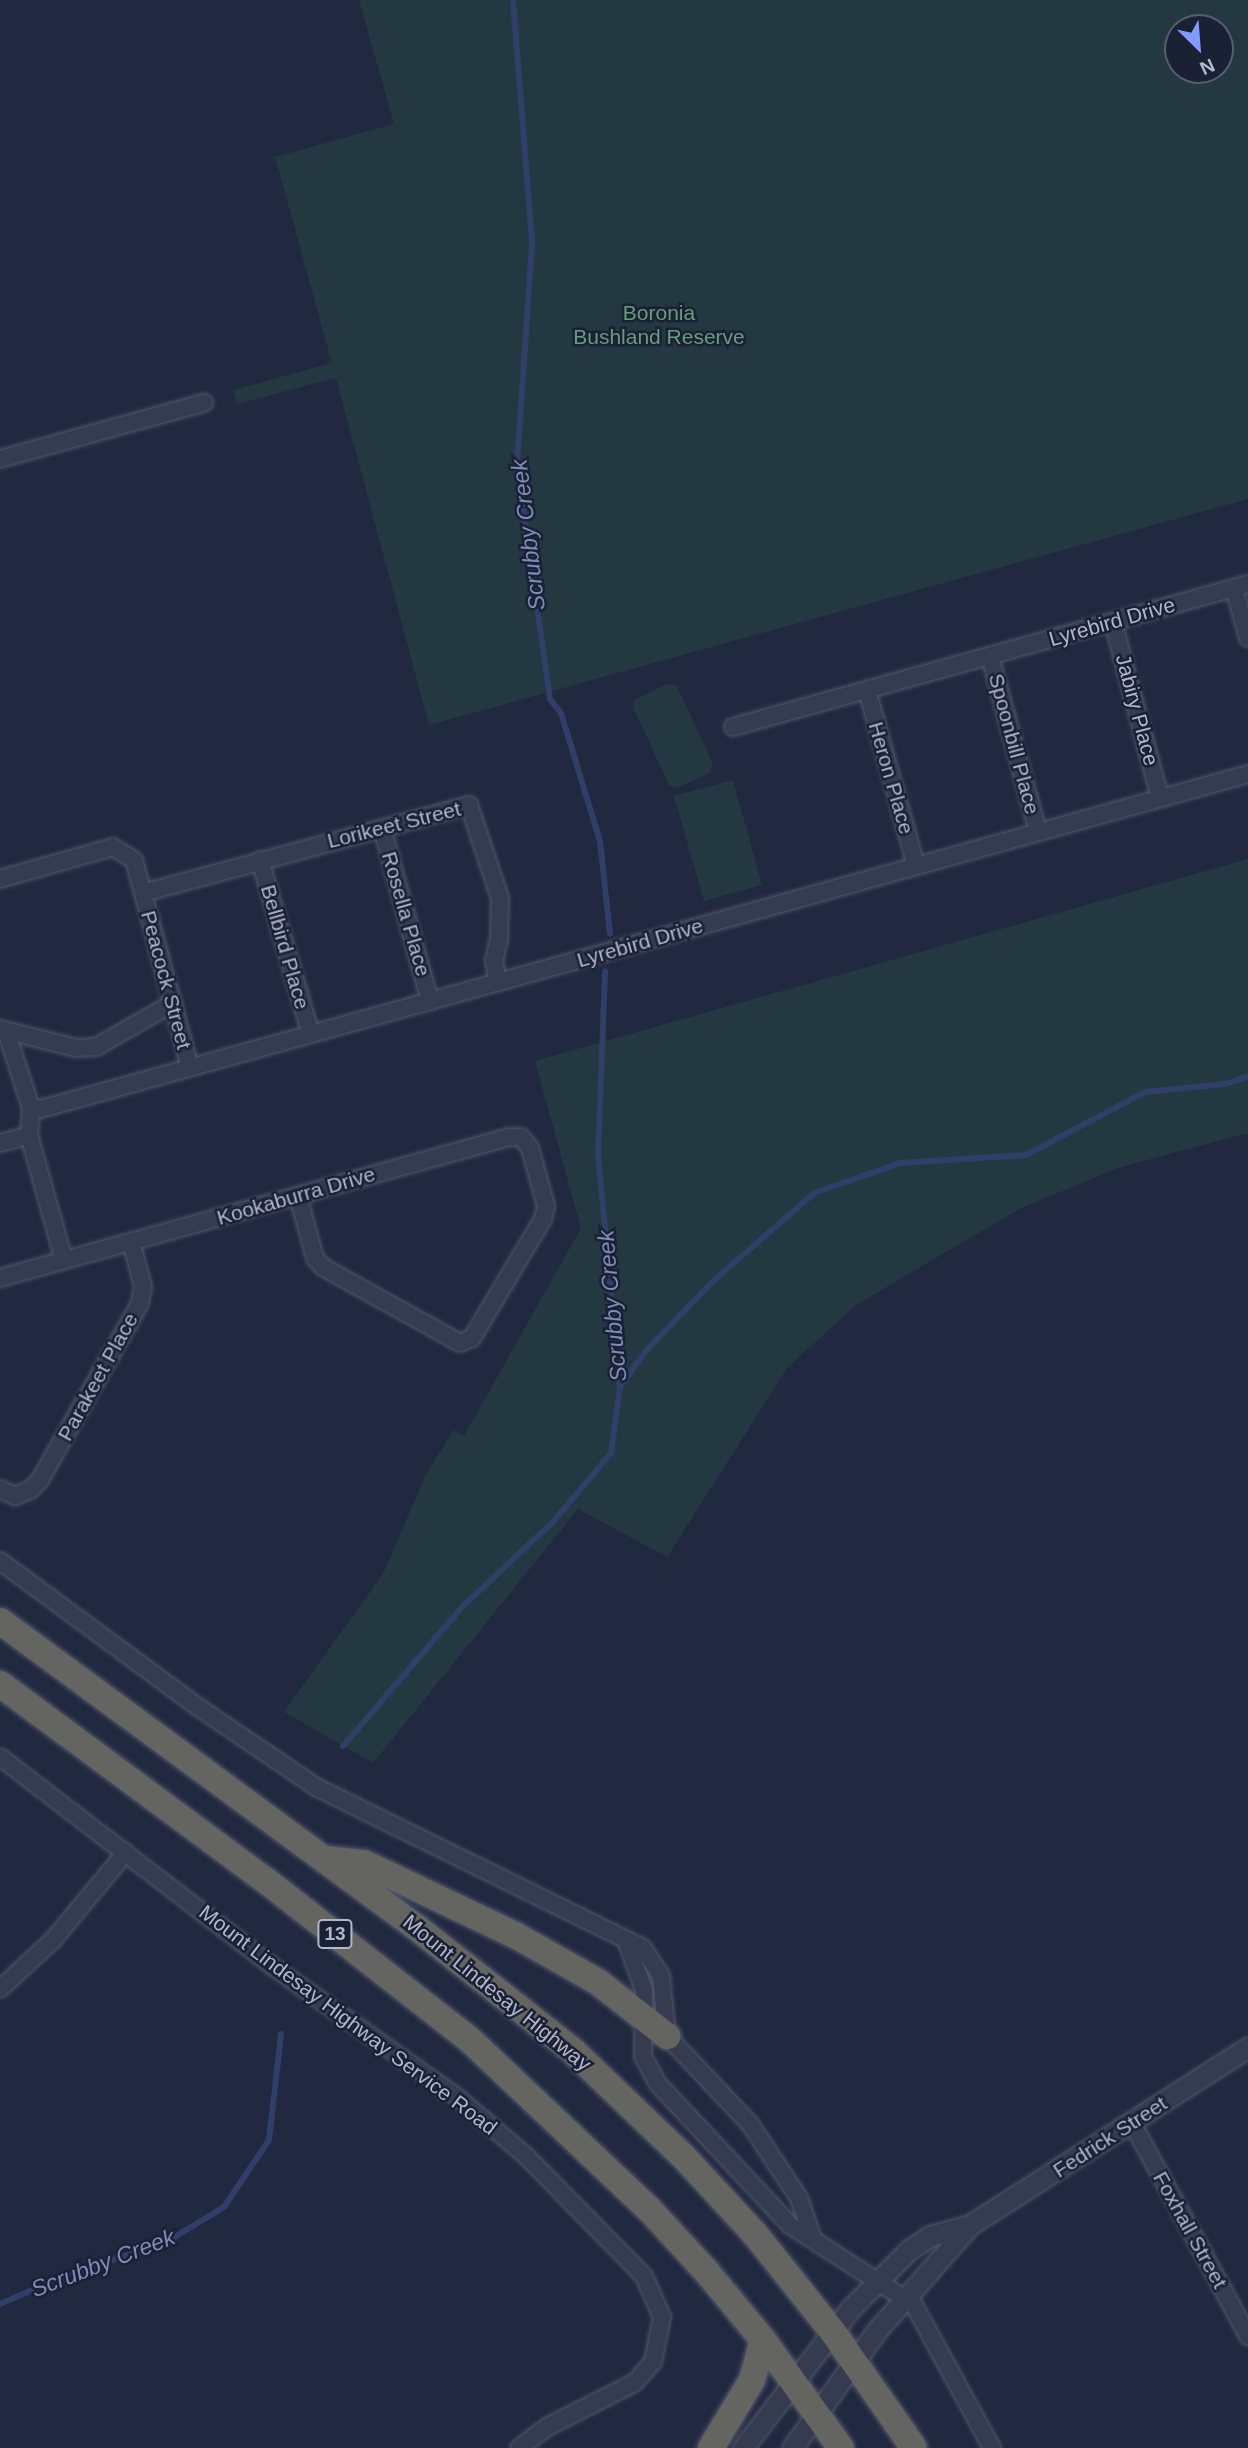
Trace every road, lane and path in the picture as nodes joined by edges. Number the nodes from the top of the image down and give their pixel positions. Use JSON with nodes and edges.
{"nodes":[{"id":1,"x":204,"y":403,"type":"dead end"},
{"id":2,"x":0,"y":459,"type":"edge"},
{"id":3,"x":1241,"y":586,"type":"edge"},
{"id":4,"x":1112,"y":622,"type":"junction"},
{"id":5,"x":1248,"y":638,"type":"edge"},
{"id":6,"x":990,"y":656,"type":"junction"},
{"id":7,"x":867,"y":690,"type":"junction"},
{"id":8,"x":733,"y":727,"type":"dead end"},
{"id":9,"x":1248,"y":774,"type":"edge"},
{"id":10,"x":1160,"y":798,"type":"junction"},
{"id":11,"x":382,"y":828,"type":"junction"},
{"id":12,"x":1038,"y":832,"type":"junction"},
{"id":13,"x":260,"y":859,"type":"junction"},
{"id":14,"x":916,"y":866,"type":"junction"},
{"id":15,"x":0,"y":878,"type":"edge"},
{"id":16,"x":143,"y":893,"type":"junction"},
{"id":17,"x":498,"y":982,"type":"junction"},
{"id":18,"x":430,"y":1001,"type":"junction"},
{"id":19,"x":173,"y":1003,"type":"junction"},
{"id":20,"x":3,"y":1030,"type":"edge"},
{"id":21,"x":311,"y":1034,"type":"junction"},
{"id":22,"x":190,"y":1067,"type":"junction"},
{"id":23,"x":31,"y":1108,"type":"junction"},
{"id":24,"x":29,"y":1135,"type":"junction"},
{"id":25,"x":0,"y":1143,"type":"edge"},
{"id":26,"x":298,"y":1196,"type":"junction"},
{"id":27,"x":131,"y":1242,"type":"junction"},
{"id":28,"x":64,"y":1260,"type":"junction"},
{"id":29,"x":0,"y":1278,"type":"edge"},
{"id":30,"x":7,"y":1493,"type":"edge"},
{"id":31,"x":0,"y":1561,"type":"edge"},
{"id":32,"x":0,"y":1620,"type":"edge"},
{"id":33,"x":0,"y":1684,"type":"edge"},
{"id":34,"x":0,"y":1757,"type":"edge"},
{"id":35,"x":127,"y":1852,"type":"junction"},
{"id":36,"x":325,"y":1859,"type":"junction"},
{"id":37,"x":625,"y":1940,"type":"junction"},
{"id":38,"x":0,"y":1989,"type":"edge"},
{"id":39,"x":645,"y":2017,"type":"junction"},
{"id":40,"x":667,"y":2036,"type":"junction"},
{"id":41,"x":1248,"y":2047,"type":"edge"},
{"id":42,"x":1132,"y":2123,"type":"junction"},
{"id":43,"x":970,"y":2225,"type":"junction"},
{"id":44,"x":813,"y":2239,"type":"junction"},
{"id":45,"x":877,"y":2278,"type":"junction"},
{"id":46,"x":905,"y":2296,"type":"junction"},
{"id":47,"x":1247,"y":2331,"type":"edge"},
{"id":48,"x":833,"y":2332,"type":"junction"},
{"id":49,"x":763,"y":2340,"type":"junction"},
{"id":50,"x":854,"y":2362,"type":"junction"},
{"id":51,"x":794,"y":2381,"type":"junction"},
{"id":52,"x":818,"y":2413,"type":"junction"},
{"id":53,"x":519,"y":2448,"type":"edge"},
{"id":54,"x":710,"y":2448,"type":"edge"},
{"id":55,"x":743,"y":2448,"type":"edge"},
{"id":56,"x":792,"y":2448,"type":"edge"},
{"id":57,"x":841,"y":2448,"type":"edge"},
{"id":58,"x":914,"y":2448,"type":"edge"},
{"id":59,"x":992,"y":2448,"type":"edge"}],
"edges":[{"from":1,"to":2,"type":"street"},
{"from":3,"to":4,"type":"street","name":"Lyrebird Drive"},
{"from":3,"to":5,"type":"street"},
{"from":4,"to":6,"type":"street","name":"Lyrebird Drive"},
{"from":4,"to":10,"type":"street","name":"Jabiry Place"},
{"from":6,"to":7,"type":"street","name":"Lyrebird Drive"},
{"from":6,"to":12,"type":"street","name":"Spoonbill Place"},
{"from":7,"to":8,"type":"street","name":"Lyrebird Drive"},
{"from":7,"to":14,"type":"street","name":"Heron Place"},
{"from":9,"to":10,"type":"street","name":"Lyrebird Drive"},
{"from":10,"to":12,"type":"street","name":"Lyrebird Drive"},
{"from":11,"to":13,"type":"street","name":"Lorikeet Street"},
{"from":11,"to":17,"type":"street","name":"Lorikeet Street"},
{"from":11,"to":18,"type":"street","name":"Rosella Place"},
{"from":12,"to":14,"type":"street","name":"Lyrebird Drive"},
{"from":13,"to":16,"type":"street","name":"Lorikeet Street"},
{"from":13,"to":21,"type":"street","name":"Bellbird Place"},
{"from":14,"to":17,"type":"street","name":"Lyrebird Drive"},
{"from":15,"to":16,"type":"street","name":"Peacock Street"},
{"from":16,"to":19,"type":"street","name":"Peacock Street"},
{"from":17,"to":18,"type":"street","name":"Lyrebird Drive"},
{"from":18,"to":21,"type":"street","name":"Lyrebird Drive"},
{"from":19,"to":20,"type":"street"},
{"from":19,"to":22,"type":"street","name":"Peacock Street"},
{"from":20,"to":23,"type":"street"},
{"from":21,"to":22,"type":"street","name":"Lyrebird Drive"},
{"from":22,"to":23,"type":"street","name":"Lyrebird Drive"},
{"from":23,"to":24,"type":"street"},
{"from":24,"to":25,"type":"street"},
{"from":24,"to":28,"type":"street"},
{"from":26,"to":26,"type":"street","name":"Kookaburra Drive"},
{"from":26,"to":27,"type":"street","name":"Kookaburra Drive"},
{"from":27,"to":28,"type":"street","name":"Kookaburra Drive"},
{"from":27,"to":30,"type":"street","name":"Parakeet Place"},
{"from":28,"to":29,"type":"street","name":"Kookaburra Drive"},
{"from":31,"to":37,"type":"street"},
{"from":32,"to":36,"type":"highway","name":"Mount Lindesay Highway","number":"13"},
{"from":33,"to":49,"type":"highway","number":"13"},
{"from":34,"to":35,"type":"street","name":"Mount Lindesay Highway Service Road"},
{"from":35,"to":38,"type":"street"},
{"from":35,"to":53,"type":"street","name":"Mount Lindesay Highway Service Road"},
{"from":36,"to":39,"type":"highway"},
{"from":36,"to":48,"type":"highway","name":"Mount Lindesay Highway","number":"13"},
{"from":37,"to":39,"type":"street"},
{"from":37,"to":40,"type":"street"},
{"from":39,"to":40,"type":"highway"},
{"from":39,"to":44,"type":"street"},
{"from":40,"to":44,"type":"street"},
{"from":41,"to":42,"type":"street","name":"Fedrick Street"},
{"from":42,"to":43,"type":"street","name":"Fedrick Street"},
{"from":42,"to":47,"type":"street","name":"Foxhall Street"},
{"from":43,"to":45,"type":"street","name":"Fedrick Street"},
{"from":43,"to":46,"type":"street","name":"Fedrick Street"},
{"from":44,"to":45,"type":"street"},
{"from":45,"to":46,"type":"street"},
{"from":45,"to":48,"type":"street","name":"Fedrick Street"},
{"from":46,"to":50,"type":"street","name":"Fedrick Street"},
{"from":46,"to":59,"type":"street"},
{"from":48,"to":50,"type":"highway","name":"Mount Lindesay Highway","number":"13"},
{"from":48,"to":51,"type":"street","name":"Fedrick Street"},
{"from":49,"to":51,"type":"highway","number":"13"},
{"from":49,"to":54,"type":"highway"},
{"from":50,"to":52,"type":"street","name":"Fedrick Street"},
{"from":50,"to":58,"type":"highway","name":"Mount Lindesay Highway","number":"13"},
{"from":51,"to":52,"type":"highway","number":"13"},
{"from":51,"to":55,"type":"street","name":"Fedrick Street"},
{"from":52,"to":56,"type":"street","name":"Fedrick Street"},
{"from":52,"to":57,"type":"highway","number":"13"}]}
